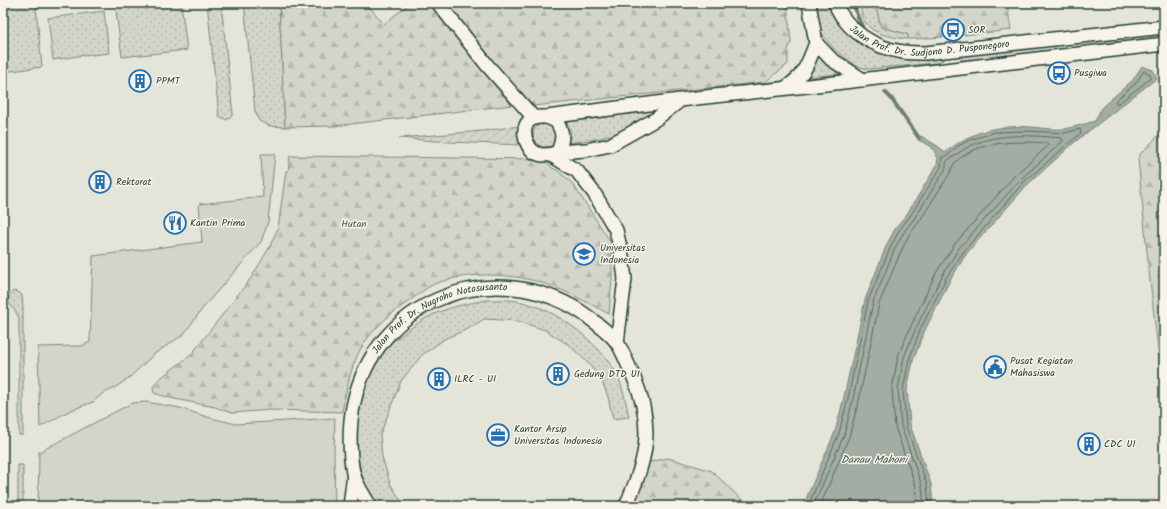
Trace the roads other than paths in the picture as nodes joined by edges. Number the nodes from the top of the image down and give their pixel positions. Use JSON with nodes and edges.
{"nodes":[{"id":1,"x":438,"y":3,"type":"edge"},
{"id":2,"x":809,"y":3,"type":"edge"},
{"id":3,"x":835,"y":3,"type":"edge"},
{"id":4,"x":1164,"y":27,"type":"edge"},
{"id":5,"x":816,"y":43,"type":"junction"},
{"id":6,"x":1164,"y":44,"type":"edge"},
{"id":7,"x":863,"y":80,"type":"junction"},
{"id":8,"x":784,"y":89,"type":"junction"},
{"id":9,"x":680,"y":101,"type":"junction"},
{"id":10,"x":547,"y":117,"type":"junction"},
{"id":11,"x":534,"y":118,"type":"junction"},
{"id":12,"x":554,"y":153,"type":"junction"},
{"id":13,"x":618,"y":343,"type":"junction"},
{"id":14,"x":354,"y":474,"type":"junction"},
{"id":15,"x":350,"y":506,"type":"edge"},
{"id":16,"x":370,"y":506,"type":"edge"},
{"id":17,"x":626,"y":506,"type":"edge"}],
"edges":[{"from":1,"to":11,"type":"street"},
{"from":2,"to":5,"type":"street"},
{"from":3,"to":4,"type":"street","name":"Jalan Prof. Dr. Sudjono D. Pusponegoro"},
{"from":5,"to":7,"type":"street"},
{"from":5,"to":8,"type":"street"},
{"from":6,"to":7,"type":"street"},
{"from":7,"to":8,"type":"street"},
{"from":8,"to":9,"type":"street"},
{"from":9,"to":10,"type":"street"},
{"from":9,"to":12,"type":"street"},
{"from":10,"to":11,"type":"street"},
{"from":10,"to":12,"type":"street"},
{"from":11,"to":12,"type":"street"},
{"from":12,"to":13,"type":"street"},
{"from":13,"to":14,"type":"street","name":"Jalan Prof. Dr. Nugroho Notosusanto"},
{"from":13,"to":17,"type":"street","name":"Jalan Prof. Dr. Nugroho Notosusanto"},
{"from":14,"to":15,"type":"street","name":"Jalan Prof. Dr. Nugroho Notosusanto"},
{"from":14,"to":16,"type":"street","name":"Jalan Prof. Dr. Nugroho Notosusanto"}]}
